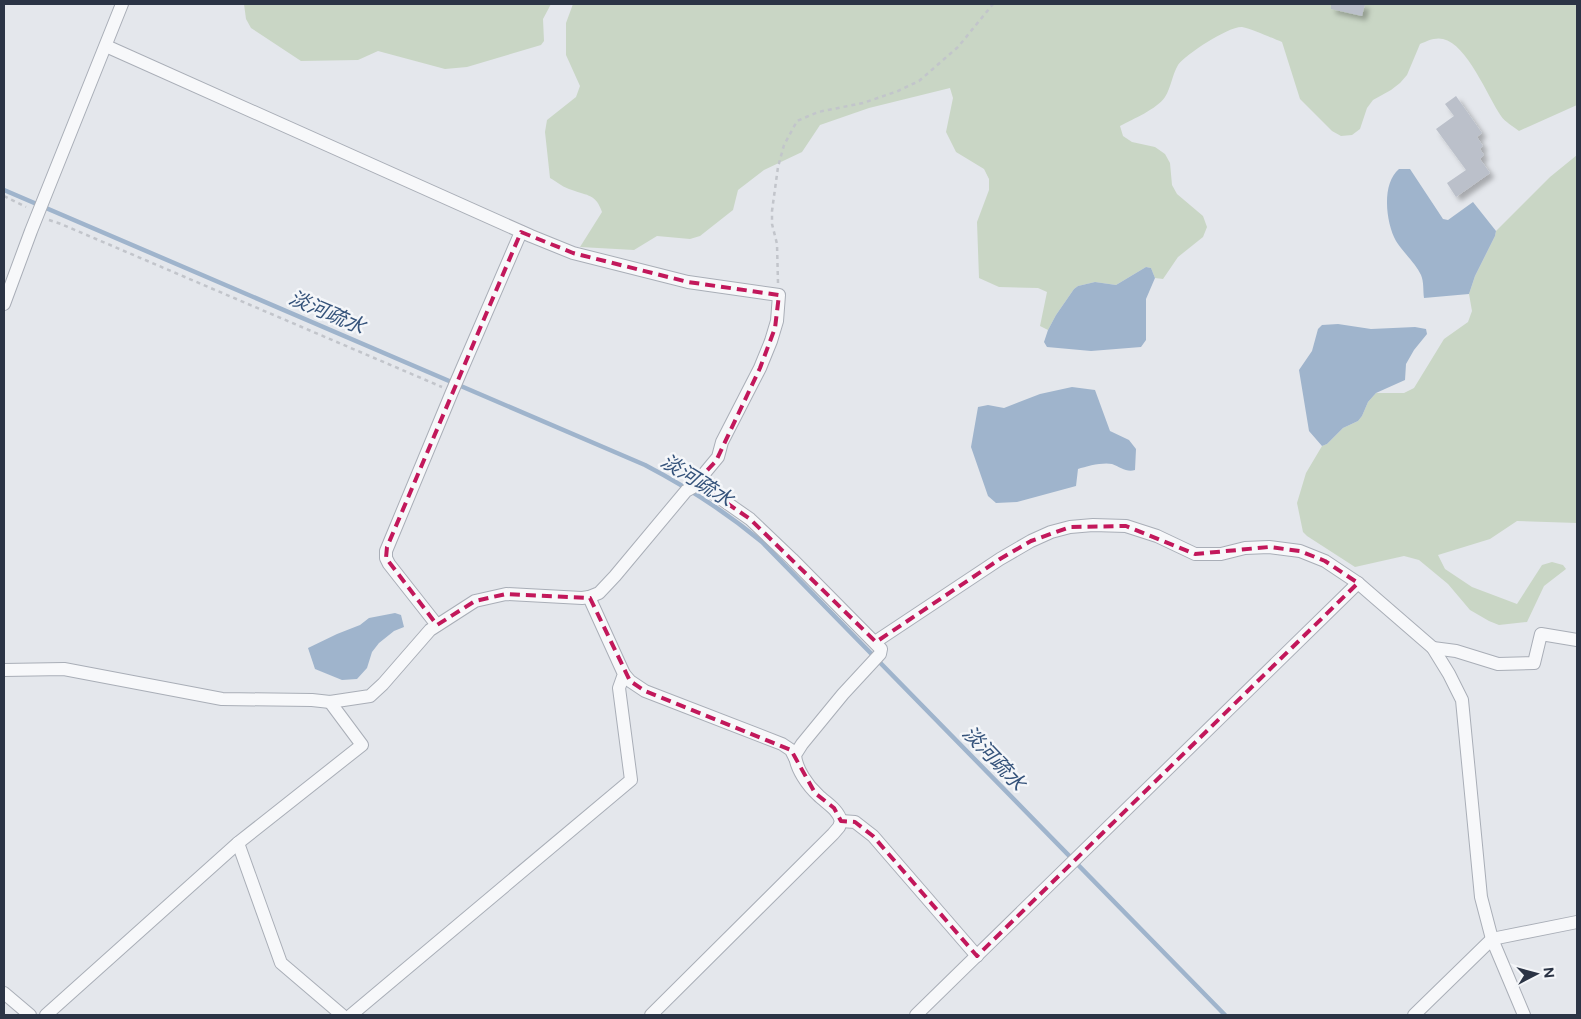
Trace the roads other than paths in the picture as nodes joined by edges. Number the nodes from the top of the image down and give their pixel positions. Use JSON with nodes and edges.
{"nodes":[{"id":1,"x":122,"y":4,"type":"edge"},
{"id":2,"x":106,"y":46,"type":"junction"},
{"id":3,"x":521,"y":232,"type":"junction"},
{"id":4,"x":4,"y":304,"type":"edge"},
{"id":5,"x":692,"y":487,"type":"junction"},
{"id":6,"x":1358,"y":583,"type":"junction"},
{"id":7,"x":589,"y":597,"type":"junction"},
{"id":8,"x":437,"y":625,"type":"junction"},
{"id":9,"x":1577,"y":640,"type":"edge"},
{"id":10,"x":876,"y":642,"type":"junction"},
{"id":11,"x":1433,"y":648,"type":"junction"},
{"id":12,"x":4,"y":670,"type":"edge"},
{"id":13,"x":624,"y":674,"type":"junction"},
{"id":14,"x":330,"y":702,"type":"junction"},
{"id":15,"x":795,"y":758,"type":"junction"},
{"id":16,"x":841,"y":821,"type":"junction"},
{"id":17,"x":238,"y":843,"type":"junction"},
{"id":18,"x":1577,"y":922,"type":"edge"},
{"id":19,"x":1492,"y":939,"type":"junction"},
{"id":20,"x":977,"y":956,"type":"junction"},
{"id":21,"x":4,"y":994,"type":"edge"},
{"id":22,"x":30,"y":1015,"type":"edge"},
{"id":23,"x":46,"y":1015,"type":"edge"},
{"id":24,"x":342,"y":1015,"type":"edge"},
{"id":25,"x":351,"y":1015,"type":"edge"},
{"id":26,"x":651,"y":1015,"type":"edge"},
{"id":27,"x":916,"y":1015,"type":"edge"},
{"id":28,"x":1414,"y":1015,"type":"edge"},
{"id":29,"x":1524,"y":1015,"type":"edge"}],
"edges":[{"from":1,"to":2,"type":"street"},
{"from":2,"to":3,"type":"street"},
{"from":2,"to":4,"type":"street"},
{"from":3,"to":5,"type":"street"},
{"from":3,"to":8,"type":"street"},
{"from":5,"to":7,"type":"street"},
{"from":5,"to":10,"type":"street"},
{"from":6,"to":10,"type":"street"},
{"from":6,"to":11,"type":"street"},
{"from":6,"to":20,"type":"street"},
{"from":7,"to":8,"type":"street"},
{"from":7,"to":13,"type":"street"},
{"from":8,"to":14,"type":"street"},
{"from":9,"to":11,"type":"street"},
{"from":10,"to":15,"type":"street"},
{"from":11,"to":19,"type":"street"},
{"from":12,"to":14,"type":"street"},
{"from":13,"to":15,"type":"street"},
{"from":13,"to":25,"type":"street"},
{"from":14,"to":17,"type":"street"},
{"from":15,"to":16,"type":"street"},
{"from":16,"to":20,"type":"street"},
{"from":16,"to":26,"type":"street"},
{"from":17,"to":23,"type":"street"},
{"from":17,"to":24,"type":"street"},
{"from":18,"to":19,"type":"street"},
{"from":19,"to":28,"type":"street"},
{"from":19,"to":29,"type":"street"},
{"from":20,"to":27,"type":"street"},
{"from":21,"to":22,"type":"street"}]}
